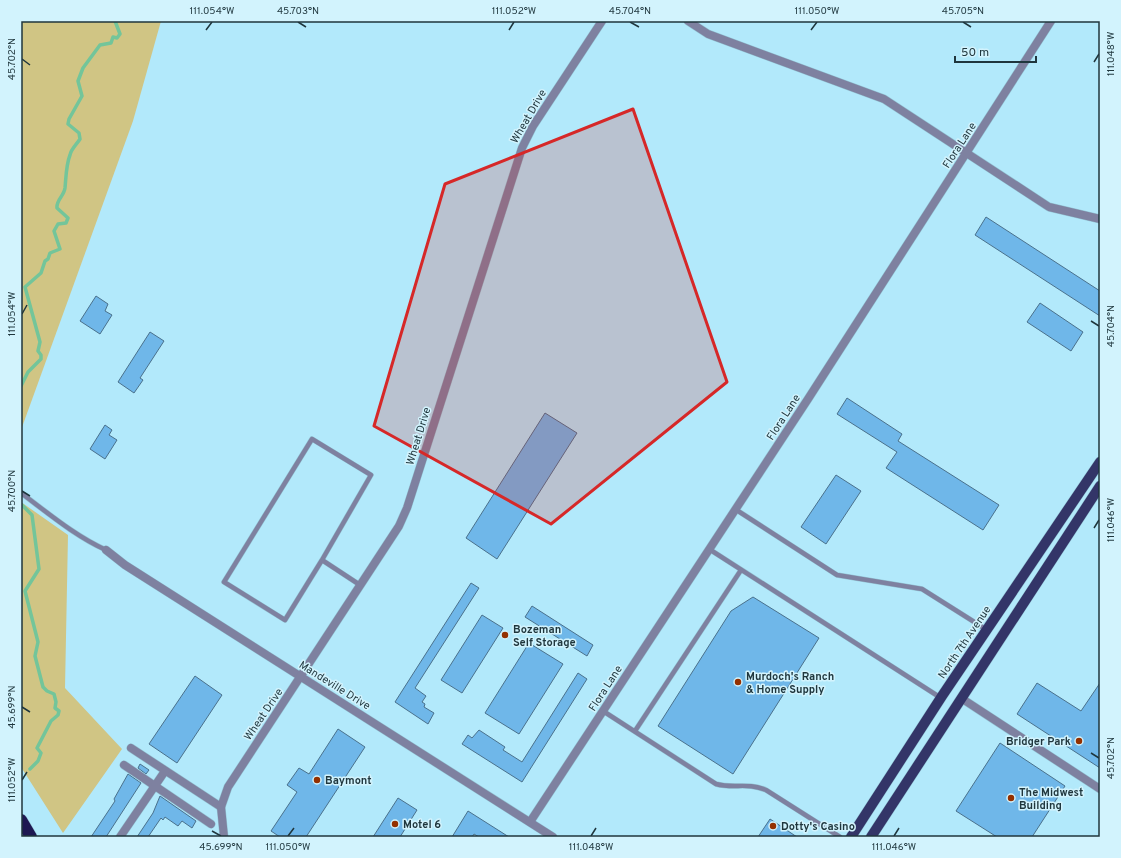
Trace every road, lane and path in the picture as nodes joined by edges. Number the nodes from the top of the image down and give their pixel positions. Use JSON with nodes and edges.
{"nodes":[{"id":1,"x":602,"y":21,"type":"edge"},
{"id":2,"x":688,"y":21,"type":"edge"},
{"id":3,"x":1051,"y":21,"type":"edge"},
{"id":4,"x":966,"y":154,"type":"junction"},
{"id":5,"x":1100,"y":219,"type":"edge"},
{"id":6,"x":1100,"y":462,"type":"edge"},
{"id":7,"x":1100,"y":486,"type":"edge"},
{"id":8,"x":21,"y":493,"type":"edge"},
{"id":9,"x":735,"y":510,"type":"junction"},
{"id":10,"x":709,"y":549,"type":"junction"},
{"id":11,"x":106,"y":550,"type":"joint"},
{"id":12,"x":322,"y":560,"type":"junction"},
{"id":13,"x":741,"y":570,"type":"junction"},
{"id":14,"x":360,"y":585,"type":"junction"},
{"id":15,"x":987,"y":630,"type":"junction"},
{"id":16,"x":301,"y":676,"type":"junction"},
{"id":17,"x":941,"y":698,"type":"junction"},
{"id":18,"x":961,"y":698,"type":"junction"},
{"id":19,"x":603,"y":711,"type":"junction"},
{"id":20,"x":635,"y":731,"type":"junction"},
{"id":21,"x":131,"y":748,"type":"dead end"},
{"id":22,"x":124,"y":765,"type":"dead end"},
{"id":23,"x":165,"y":770,"type":"junction"},
{"id":24,"x":155,"y":786,"type":"junction"},
{"id":25,"x":1100,"y":789,"type":"edge"},
{"id":26,"x":221,"y":807,"type":"junction"},
{"id":27,"x":21,"y":820,"type":"edge"},
{"id":28,"x":530,"y":822,"type":"junction"},
{"id":29,"x":211,"y":824,"type":"dead end"},
{"id":30,"x":31,"y":837,"type":"edge"},
{"id":31,"x":120,"y":837,"type":"edge"},
{"id":32,"x":224,"y":837,"type":"edge"},
{"id":33,"x":553,"y":837,"type":"edge"},
{"id":34,"x":840,"y":837,"type":"edge"},
{"id":35,"x":851,"y":837,"type":"edge"},
{"id":36,"x":871,"y":837,"type":"edge"}],
"edges":[{"from":1,"to":14,"type":"street","name":"Wheat Drive"},
{"from":2,"to":4,"type":"street"},
{"from":3,"to":4,"type":"street","name":"Flora Lane"},
{"from":4,"to":5,"type":"street"},
{"from":4,"to":9,"type":"street","name":"Flora Lane"},
{"from":6,"to":15,"type":"main road","name":"North 7th Avenue"},
{"from":7,"to":18,"type":"main road"},
{"from":8,"to":11,"type":"lane"},
{"from":9,"to":10,"type":"street","name":"Flora Lane"},
{"from":9,"to":15,"type":"lane"},
{"from":10,"to":13,"type":"lane"},
{"from":10,"to":19,"type":"street","name":"Flora Lane"},
{"from":11,"to":16,"type":"street","name":"Mandeville Drive"},
{"from":12,"to":12,"type":"lane"},
{"from":12,"to":14,"type":"lane"},
{"from":13,"to":17,"type":"lane"},
{"from":13,"to":20,"type":"lane"},
{"from":14,"to":16,"type":"street","name":"Wheat Drive"},
{"from":15,"to":17,"type":"main road","name":"North 7th Avenue"},
{"from":16,"to":26,"type":"street","name":"Wheat Drive"},
{"from":16,"to":28,"type":"street","name":"Mandeville Drive"},
{"from":17,"to":35,"type":"main road","name":"North 7th Avenue"},
{"from":18,"to":25,"type":"street"},
{"from":18,"to":36,"type":"main road"},
{"from":19,"to":20,"type":"lane"},
{"from":19,"to":28,"type":"street","name":"Flora Lane"},
{"from":20,"to":34,"type":"lane"},
{"from":21,"to":23,"type":"street"},
{"from":22,"to":24,"type":"street"},
{"from":23,"to":24,"type":"street"},
{"from":23,"to":26,"type":"street"},
{"from":24,"to":29,"type":"street"},
{"from":24,"to":31,"type":"street"},
{"from":26,"to":32,"type":"street","name":"Wheat Drive"},
{"from":27,"to":30,"type":"highway"},
{"from":28,"to":33,"type":"street","name":"Mandeville Drive"}]}
